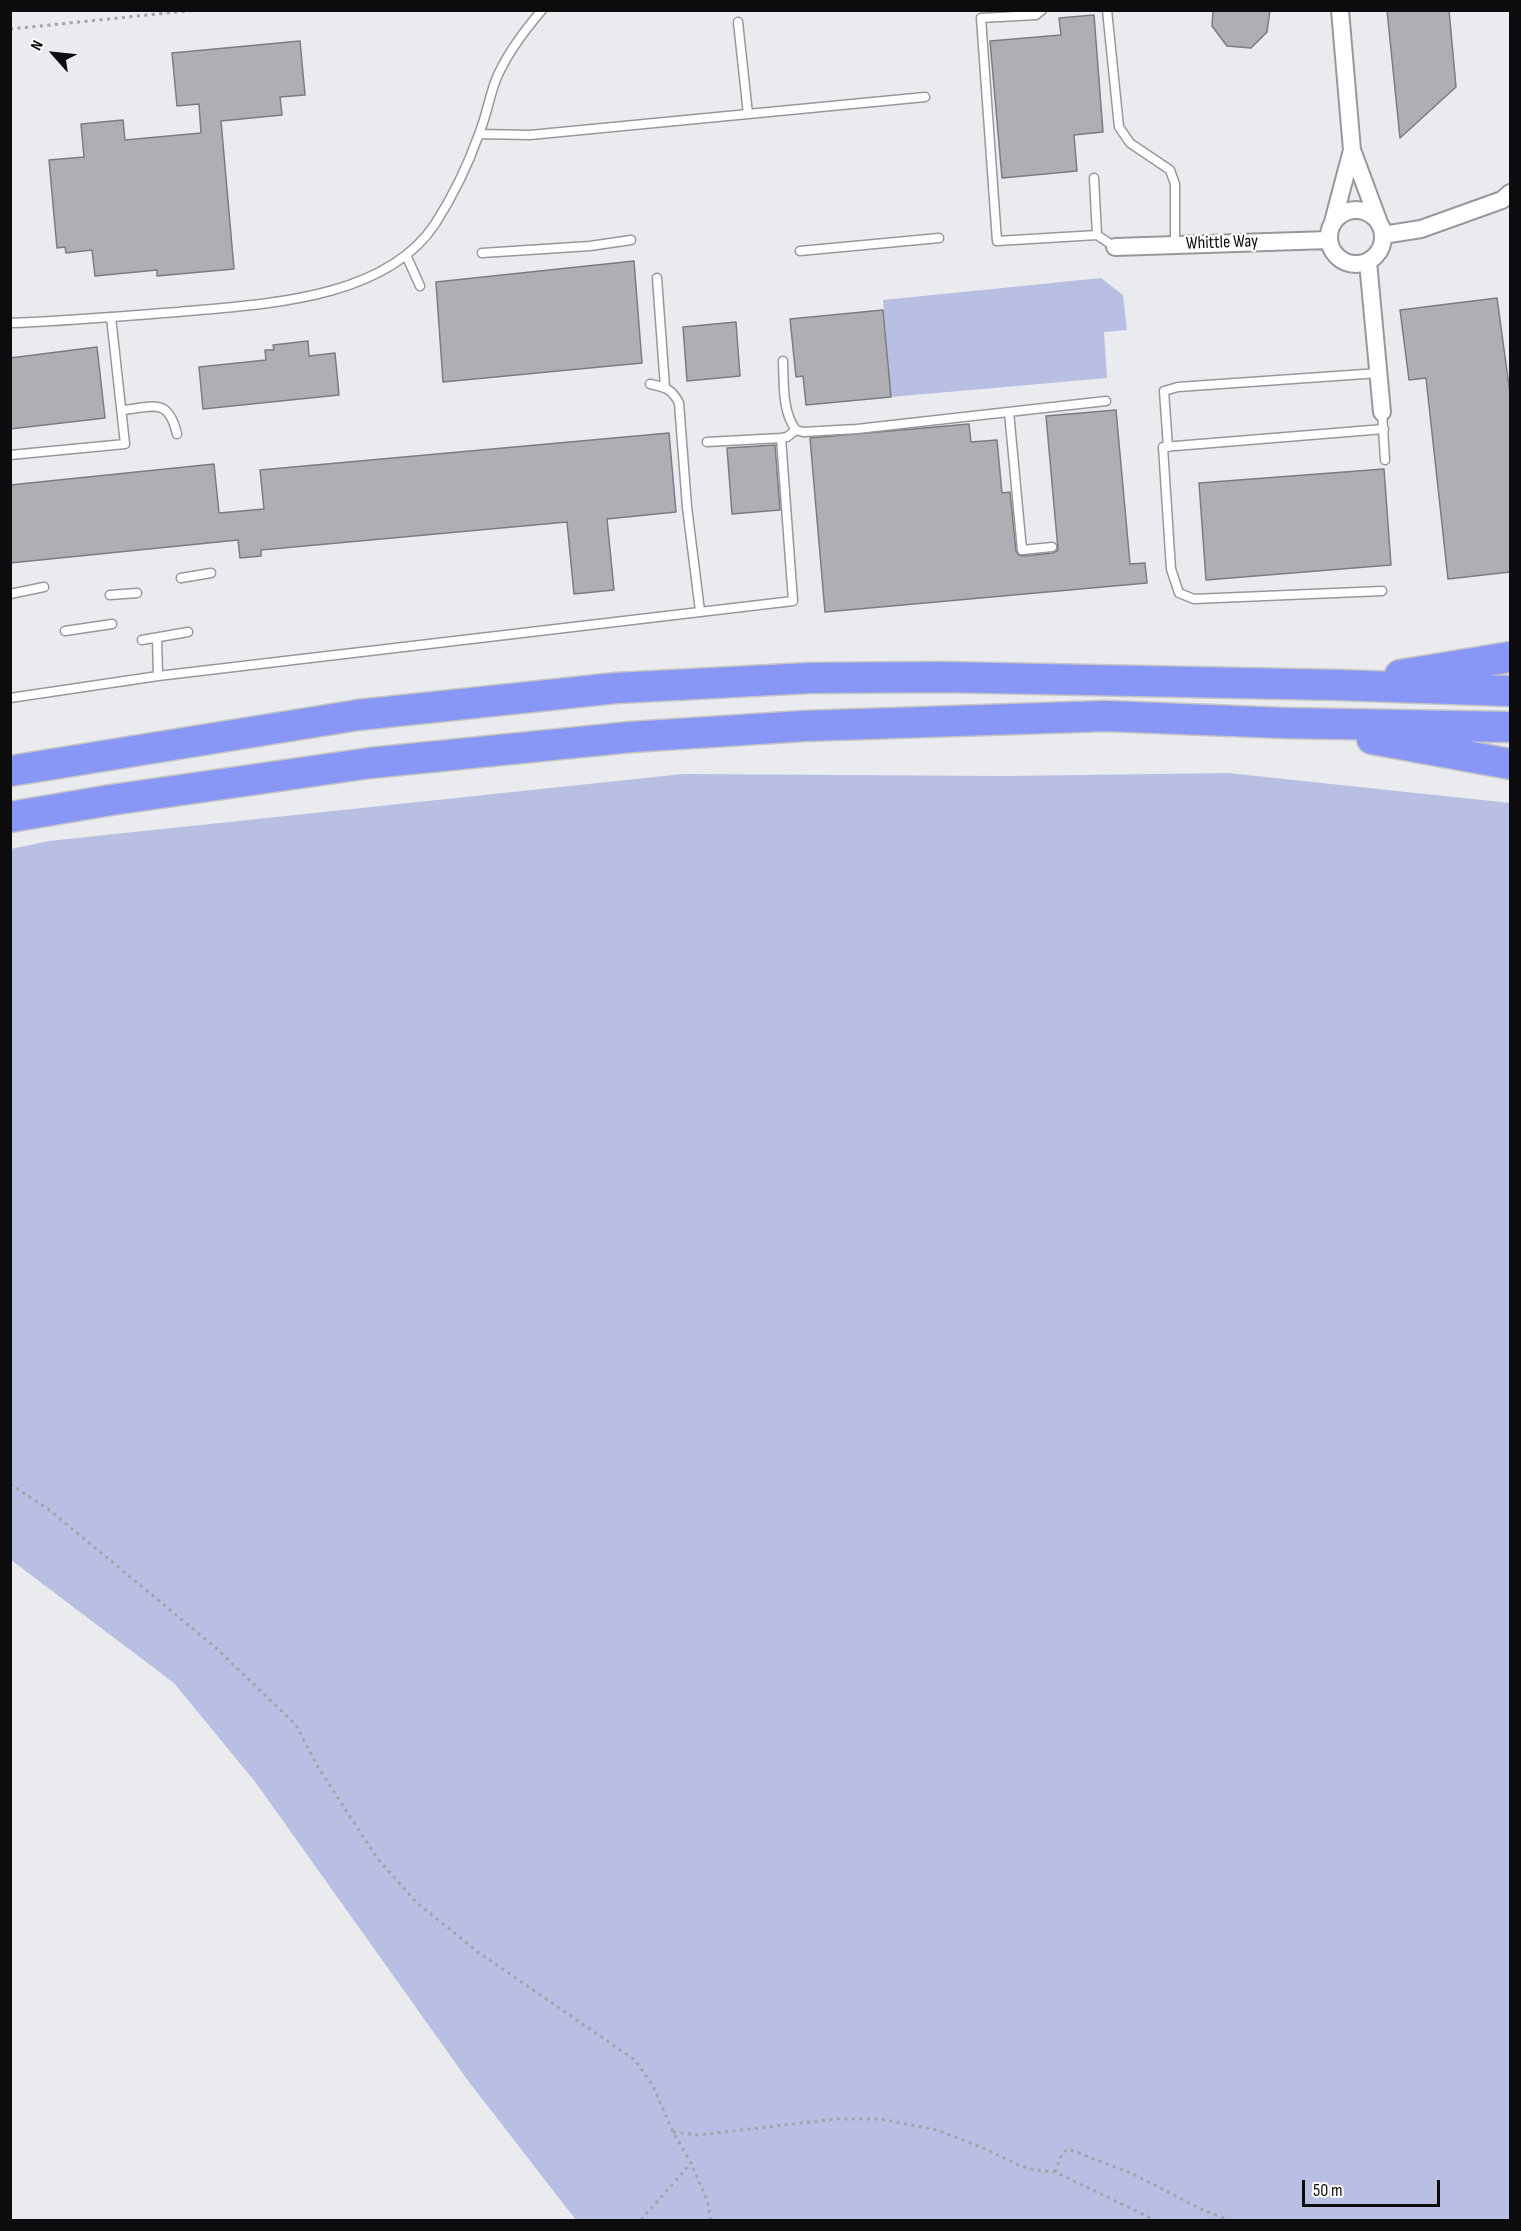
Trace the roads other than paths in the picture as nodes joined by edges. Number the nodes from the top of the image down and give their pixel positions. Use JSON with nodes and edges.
{"nodes":[{"id":1,"x":542,"y":10,"type":"edge"},
{"id":2,"x":1042,"y":10,"type":"edge"},
{"id":3,"x":1107,"y":10,"type":"edge"},
{"id":4,"x":1340,"y":10,"type":"edge"},
{"id":5,"x":738,"y":21,"type":"dead end"},
{"id":6,"x":925,"y":97,"type":"dead end"},
{"id":7,"x":748,"y":114,"type":"junction"},
{"id":8,"x":479,"y":134,"type":"junction"},
{"id":9,"x":1352,"y":150,"type":"junction"},
{"id":10,"x":1094,"y":178,"type":"dead end"},
{"id":11,"x":1508,"y":200,"type":"edge"},
{"id":12,"x":1333,"y":222,"type":"junction"},
{"id":13,"x":1381,"y":227,"type":"junction"},
{"id":14,"x":1097,"y":235,"type":"junction"},
{"id":15,"x":939,"y":238,"type":"dead end"},
{"id":16,"x":631,"y":240,"type":"dead end"},
{"id":17,"x":1329,"y":240,"type":"junction"},
{"id":18,"x":1175,"y":244,"type":"junction"},
{"id":19,"x":1115,"y":247,"type":"joint"},
{"id":20,"x":800,"y":251,"type":"dead end"},
{"id":21,"x":482,"y":254,"type":"dead end"},
{"id":22,"x":406,"y":255,"type":"junction"},
{"id":23,"x":1368,"y":262,"type":"junction"},
{"id":24,"x":657,"y":278,"type":"dead end"},
{"id":25,"x":420,"y":286,"type":"dead end"},
{"id":26,"x":111,"y":317,"type":"junction"},
{"id":27,"x":10,"y":323,"type":"edge"},
{"id":28,"x":783,"y":361,"type":"dead end"},
{"id":29,"x":1379,"y":373,"type":"junction"},
{"id":30,"x":650,"y":384,"type":"dead end"},
{"id":31,"x":665,"y":387,"type":"junction"},
{"id":32,"x":1106,"y":401,"type":"dead end"},
{"id":33,"x":122,"y":410,"type":"junction"},
{"id":34,"x":1009,"y":412,"type":"junction"},
{"id":35,"x":1383,"y":421,"type":"junction"},
{"id":36,"x":796,"y":430,"type":"junction"},
{"id":37,"x":177,"y":434,"type":"dead end"},
{"id":38,"x":782,"y":438,"type":"junction"},
{"id":39,"x":707,"y":441,"type":"dead end"},
{"id":40,"x":1168,"y":447,"type":"junction"},
{"id":41,"x":10,"y":455,"type":"edge"},
{"id":42,"x":1385,"y":460,"type":"dead end"},
{"id":43,"x":1052,"y":547,"type":"dead end"},
{"id":44,"x":211,"y":573,"type":"dead end"},
{"id":45,"x":181,"y":578,"type":"dead end"},
{"id":46,"x":44,"y":587,"type":"dead end"},
{"id":47,"x":1382,"y":591,"type":"dead end"},
{"id":48,"x":137,"y":593,"type":"dead end"},
{"id":49,"x":10,"y":594,"type":"edge"},
{"id":50,"x":110,"y":595,"type":"dead end"},
{"id":51,"x":700,"y":611,"type":"junction"},
{"id":52,"x":112,"y":624,"type":"dead end"},
{"id":53,"x":65,"y":631,"type":"dead end"},
{"id":54,"x":189,"y":632,"type":"dead end"},
{"id":55,"x":157,"y":638,"type":"junction"},
{"id":56,"x":142,"y":640,"type":"dead end"},
{"id":57,"x":1510,"y":657,"type":"edge"},
{"id":58,"x":158,"y":675,"type":"junction"},
{"id":59,"x":1338,"y":685,"type":"junction"},
{"id":60,"x":1510,"y":691,"type":"edge"},
{"id":61,"x":10,"y":699,"type":"edge"},
{"id":62,"x":1284,"y":723,"type":"junction"},
{"id":63,"x":1510,"y":727,"type":"edge"},
{"id":64,"x":1510,"y":764,"type":"edge"},
{"id":65,"x":10,"y":771,"type":"edge"},
{"id":66,"x":10,"y":817,"type":"edge"}],
"edges":[{"from":1,"to":8,"type":"lane"},
{"from":2,"to":14,"type":"lane"},
{"from":3,"to":18,"type":"lane"},
{"from":4,"to":9,"type":"street"},
{"from":5,"to":7,"type":"lane"},
{"from":6,"to":7,"type":"lane"},
{"from":7,"to":8,"type":"lane"},
{"from":8,"to":22,"type":"lane"},
{"from":9,"to":12,"type":"street"},
{"from":9,"to":13,"type":"street"},
{"from":10,"to":14,"type":"lane"},
{"from":11,"to":13,"type":"street"},
{"from":12,"to":13,"type":"street"},
{"from":12,"to":17,"type":"street"},
{"from":13,"to":23,"type":"street"},
{"from":14,"to":19,"type":"lane"},
{"from":15,"to":20,"type":"lane"},
{"from":16,"to":21,"type":"lane"},
{"from":17,"to":18,"type":"street","name":"Whittle Way"},
{"from":17,"to":23,"type":"street"},
{"from":18,"to":19,"type":"street","name":"Whittle Way"},
{"from":22,"to":25,"type":"lane"},
{"from":22,"to":26,"type":"lane"},
{"from":23,"to":29,"type":"street"},
{"from":24,"to":31,"type":"lane"},
{"from":26,"to":27,"type":"lane"},
{"from":26,"to":33,"type":"lane"},
{"from":28,"to":36,"type":"lane"},
{"from":29,"to":35,"type":"street"},
{"from":29,"to":40,"type":"lane"},
{"from":30,"to":31,"type":"lane"},
{"from":31,"to":51,"type":"lane"},
{"from":32,"to":34,"type":"lane"},
{"from":33,"to":37,"type":"lane"},
{"from":33,"to":41,"type":"lane"},
{"from":34,"to":36,"type":"lane"},
{"from":34,"to":43,"type":"lane"},
{"from":35,"to":40,"type":"lane"},
{"from":35,"to":42,"type":"lane"},
{"from":36,"to":38,"type":"lane"},
{"from":38,"to":39,"type":"lane"},
{"from":38,"to":51,"type":"lane"},
{"from":40,"to":47,"type":"lane"},
{"from":44,"to":45,"type":"lane"},
{"from":46,"to":49,"type":"lane"},
{"from":48,"to":50,"type":"lane"},
{"from":51,"to":58,"type":"lane"},
{"from":52,"to":53,"type":"lane"},
{"from":54,"to":55,"type":"lane"},
{"from":55,"to":56,"type":"lane"},
{"from":55,"to":58,"type":"lane"},
{"from":57,"to":59,"type":"highway"},
{"from":58,"to":61,"type":"lane"},
{"from":59,"to":60,"type":"highway"},
{"from":59,"to":65,"type":"highway"},
{"from":62,"to":63,"type":"highway"},
{"from":62,"to":64,"type":"highway"},
{"from":62,"to":66,"type":"highway"}]}
